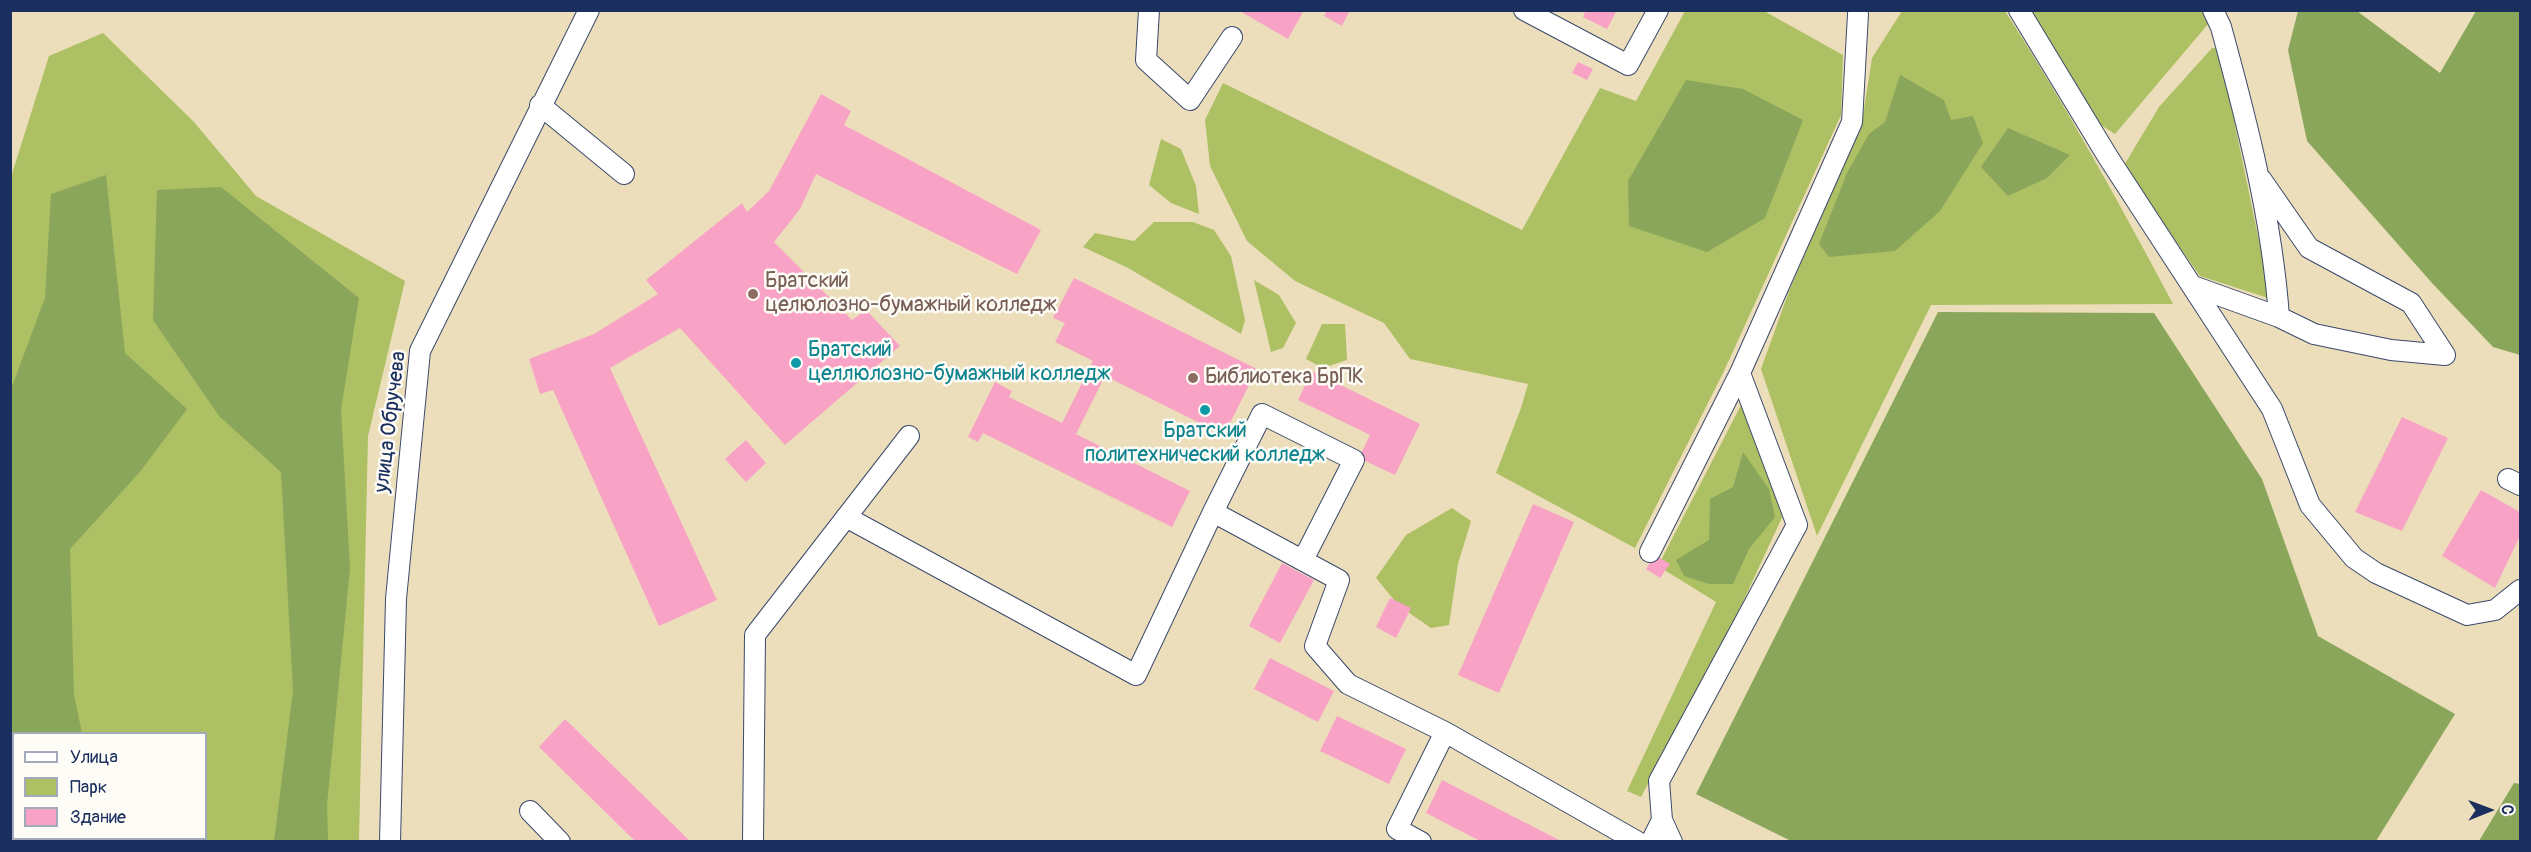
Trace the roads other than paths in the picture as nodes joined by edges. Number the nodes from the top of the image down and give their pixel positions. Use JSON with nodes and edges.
{"nodes":[{"id":1,"x":589,"y":10,"type":"edge"},
{"id":2,"x":1149,"y":10,"type":"edge"},
{"id":3,"x":1524,"y":10,"type":"edge"},
{"id":4,"x":1658,"y":10,"type":"edge"},
{"id":5,"x":2019,"y":10,"type":"edge"},
{"id":6,"x":2213,"y":10,"type":"edge"},
{"id":7,"x":1856,"y":12,"type":"edge"},
{"id":8,"x":1232,"y":37,"type":"dead end"},
{"id":9,"x":540,"y":105,"type":"junction"},
{"id":10,"x":624,"y":174,"type":"dead end"},
{"id":11,"x":2258,"y":174,"type":"junction"},
{"id":12,"x":2193,"y":286,"type":"junction"},
{"id":13,"x":2279,"y":317,"type":"junction"},
{"id":14,"x":1740,"y":373,"type":"junction"},
{"id":15,"x":909,"y":436,"type":"dead end"},
{"id":16,"x":1213,"y":512,"type":"junction"},
{"id":17,"x":846,"y":517,"type":"junction"},
{"id":18,"x":1650,"y":552,"type":"dead end"},
{"id":19,"x":1303,"y":560,"type":"junction"},
{"id":20,"x":2520,"y":590,"type":"edge"},
{"id":21,"x":1445,"y":732,"type":"junction"},
{"id":22,"x":530,"y":811,"type":"dead end"},
{"id":23,"x":1662,"y":820,"type":"junction"},
{"id":24,"x":390,"y":842,"type":"edge"},
{"id":25,"x":560,"y":842,"type":"edge"},
{"id":26,"x":753,"y":842,"type":"edge"},
{"id":27,"x":1421,"y":842,"type":"edge"},
{"id":28,"x":1638,"y":842,"type":"edge"},
{"id":29,"x":1651,"y":842,"type":"edge"},
{"id":30,"x":1672,"y":842,"type":"edge"}],
"edges":[{"from":1,"to":9,"type":"street","name":"улица Обручева"},
{"from":2,"to":8,"type":"street"},
{"from":3,"to":4,"type":"street"},
{"from":5,"to":12,"type":"street"},
{"from":6,"to":11,"type":"street"},
{"from":7,"to":14,"type":"street"},
{"from":9,"to":10,"type":"street"},
{"from":9,"to":24,"type":"street","name":"улица Обручева"},
{"from":11,"to":13,"type":"street"},
{"from":11,"to":13,"type":"street"},
{"from":12,"to":13,"type":"street"},
{"from":12,"to":20,"type":"street"},
{"from":14,"to":18,"type":"street"},
{"from":14,"to":23,"type":"street"},
{"from":15,"to":17,"type":"street"},
{"from":16,"to":17,"type":"street"},
{"from":16,"to":19,"type":"street"},
{"from":16,"to":19,"type":"street"},
{"from":17,"to":26,"type":"street"},
{"from":19,"to":21,"type":"street"},
{"from":21,"to":27,"type":"street"},
{"from":21,"to":28,"type":"street"},
{"from":22,"to":25,"type":"street"},
{"from":23,"to":29,"type":"street"},
{"from":23,"to":30,"type":"street"}]}
